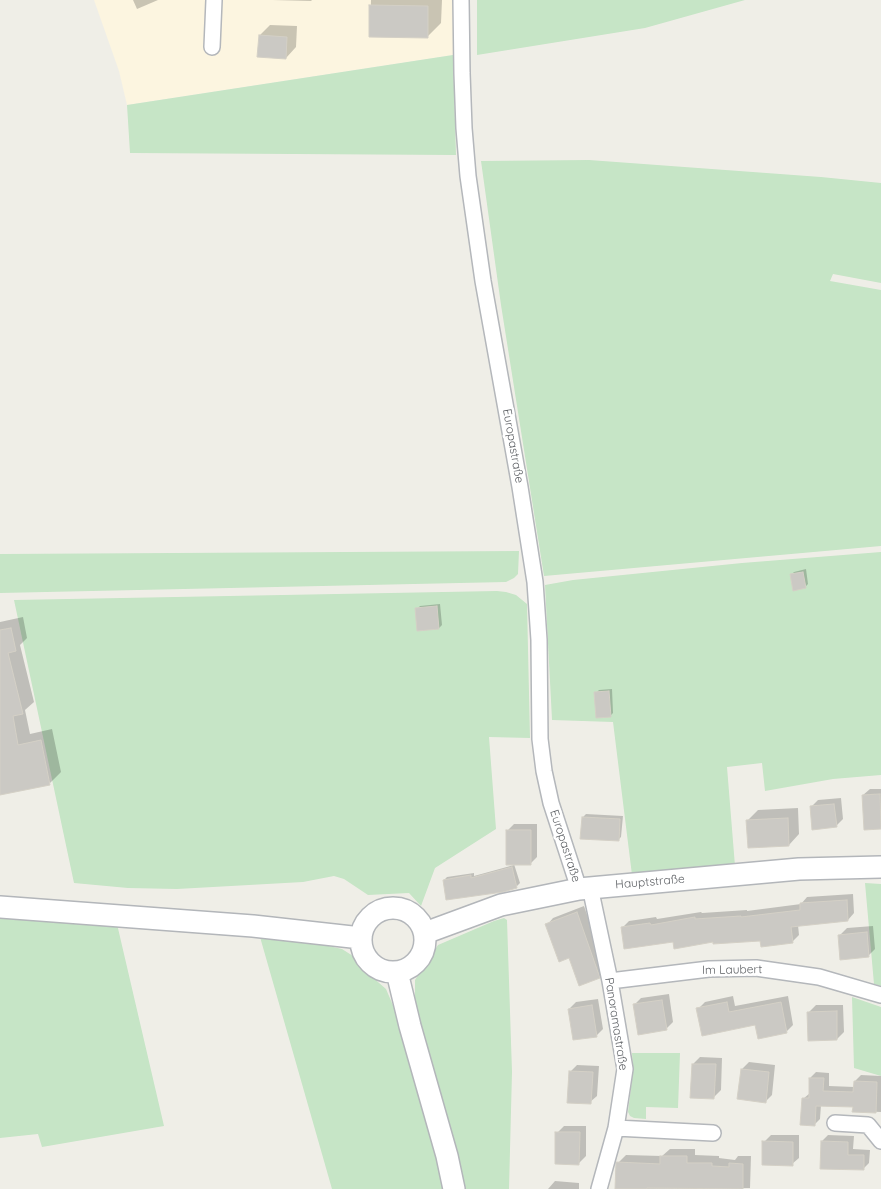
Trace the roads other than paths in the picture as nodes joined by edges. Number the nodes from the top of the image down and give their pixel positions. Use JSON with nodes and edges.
{"nodes":[{"id":1,"x":214,"y":0,"type":"edge"},
{"id":2,"x":461,"y":0,"type":"edge"},
{"id":3,"x":212,"y":47,"type":"dead end"},
{"id":4,"x":881,"y":867,"type":"edge"},
{"id":5,"x":585,"y":888,"type":"junction"},
{"id":6,"x":0,"y":907,"type":"edge"},
{"id":7,"x":424,"y":933,"type":"junction"},
{"id":8,"x":361,"y":938,"type":"junction"},
{"id":9,"x":397,"y":972,"type":"junction"},
{"id":10,"x":610,"y":981,"type":"junction"},
{"id":11,"x":881,"y":995,"type":"edge"},
{"id":12,"x":835,"y":1123,"type":"dead end"},
{"id":13,"x":616,"y":1128,"type":"junction"},
{"id":14,"x":713,"y":1132,"type":"dead end"},
{"id":15,"x":881,"y":1141,"type":"edge"},
{"id":16,"x":454,"y":1189,"type":"edge"},
{"id":17,"x":599,"y":1189,"type":"edge"}],
"edges":[{"from":1,"to":3,"type":"street"},
{"from":2,"to":5,"type":"street","name":"Europastraße"},
{"from":4,"to":5,"type":"street","name":"Hauptstraße"},
{"from":5,"to":7,"type":"street","name":"Hauptstraße"},
{"from":5,"to":10,"type":"street","name":"Panoramastraße"},
{"from":6,"to":8,"type":"street"},
{"from":7,"to":8,"type":"street"},
{"from":7,"to":9,"type":"street"},
{"from":8,"to":9,"type":"street"},
{"from":9,"to":16,"type":"street"},
{"from":10,"to":11,"type":"street","name":"Im Laubert"},
{"from":10,"to":13,"type":"street","name":"Panoramastraße"},
{"from":12,"to":15,"type":"street"},
{"from":13,"to":14,"type":"street"},
{"from":13,"to":17,"type":"street","name":"Panoramastraße"}]}
